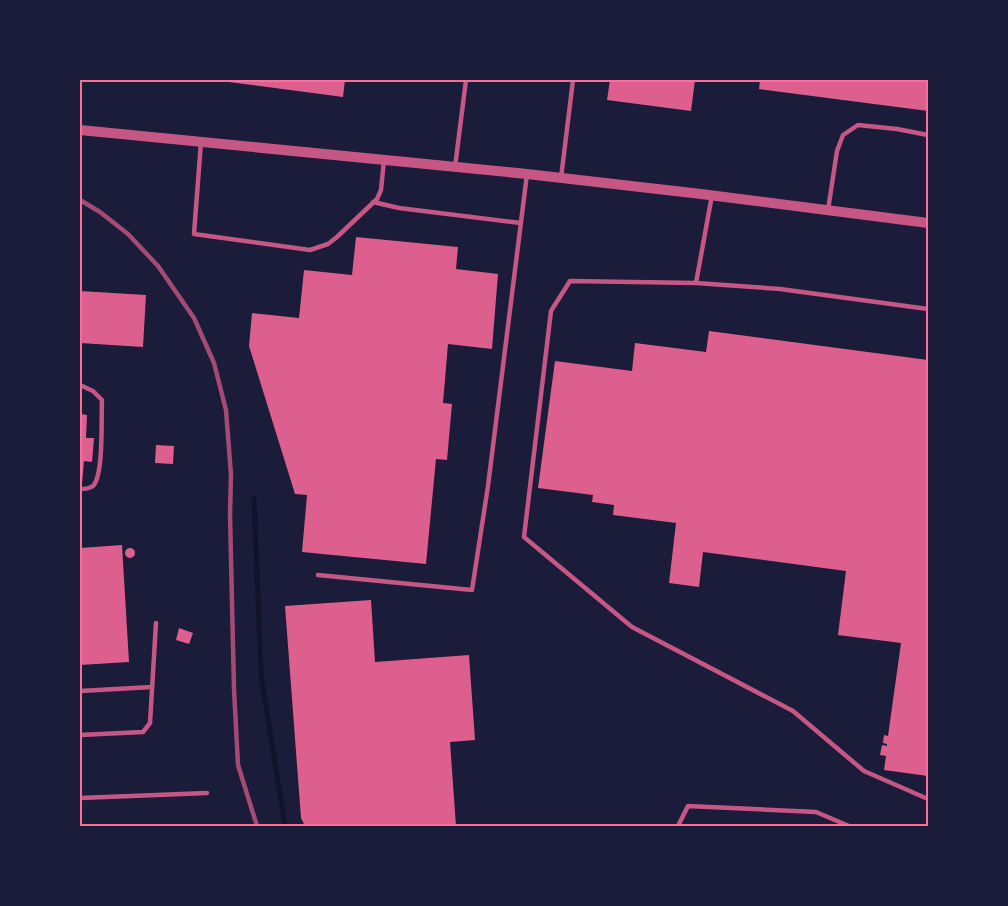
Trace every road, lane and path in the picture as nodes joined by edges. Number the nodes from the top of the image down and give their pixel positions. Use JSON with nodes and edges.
{"nodes":[{"id":1,"x":466,"y":80,"type":"edge"},
{"id":2,"x":573,"y":80,"type":"edge"},
{"id":3,"x":80,"y":129,"type":"edge"},
{"id":4,"x":928,"y":135,"type":"edge"},
{"id":5,"x":201,"y":142,"type":"junction"},
{"id":6,"x":384,"y":160,"type":"junction"},
{"id":7,"x":455,"y":166,"type":"junction"},
{"id":8,"x":527,"y":174,"type":"junction"},
{"id":9,"x":561,"y":178,"type":"junction"},
{"id":10,"x":712,"y":195,"type":"junction"},
{"id":11,"x":373,"y":202,"type":"junction"},
{"id":12,"x":828,"y":210,"type":"junction"},
{"id":13,"x":521,"y":223,"type":"junction"},
{"id":14,"x":928,"y":223,"type":"edge"},
{"id":15,"x":696,"y":283,"type":"junction"},
{"id":16,"x":928,"y":309,"type":"edge"},
{"id":17,"x":80,"y":385,"type":"edge"},
{"id":18,"x":80,"y":489,"type":"edge"},
{"id":19,"x":318,"y":575,"type":"dead end"},
{"id":20,"x":156,"y":623,"type":"dead end"},
{"id":21,"x":152,"y":687,"type":"junction"},
{"id":22,"x":80,"y":691,"type":"edge"},
{"id":23,"x":80,"y":735,"type":"edge"},
{"id":24,"x":207,"y":793,"type":"dead end"},
{"id":25,"x":80,"y":798,"type":"edge"},
{"id":26,"x":928,"y":799,"type":"edge"},
{"id":27,"x":678,"y":826,"type":"edge"},
{"id":28,"x":849,"y":826,"type":"edge"}],
"edges":[{"from":1,"to":7,"type":"lane"},
{"from":2,"to":9,"type":"lane"},
{"from":3,"to":5,"type":"street"},
{"from":4,"to":12,"type":"lane"},
{"from":5,"to":6,"type":"street"},
{"from":5,"to":11,"type":"lane"},
{"from":6,"to":7,"type":"street"},
{"from":6,"to":11,"type":"lane"},
{"from":7,"to":8,"type":"street"},
{"from":8,"to":9,"type":"street"},
{"from":8,"to":13,"type":"lane"},
{"from":9,"to":10,"type":"street"},
{"from":10,"to":12,"type":"street"},
{"from":10,"to":15,"type":"lane"},
{"from":11,"to":13,"type":"lane"},
{"from":12,"to":14,"type":"street"},
{"from":13,"to":19,"type":"lane"},
{"from":15,"to":16,"type":"lane"},
{"from":15,"to":26,"type":"lane"},
{"from":17,"to":18,"type":"lane"},
{"from":20,"to":21,"type":"lane"},
{"from":21,"to":22,"type":"lane"},
{"from":21,"to":23,"type":"lane"},
{"from":24,"to":25,"type":"lane"},
{"from":27,"to":28,"type":"lane"}]}
